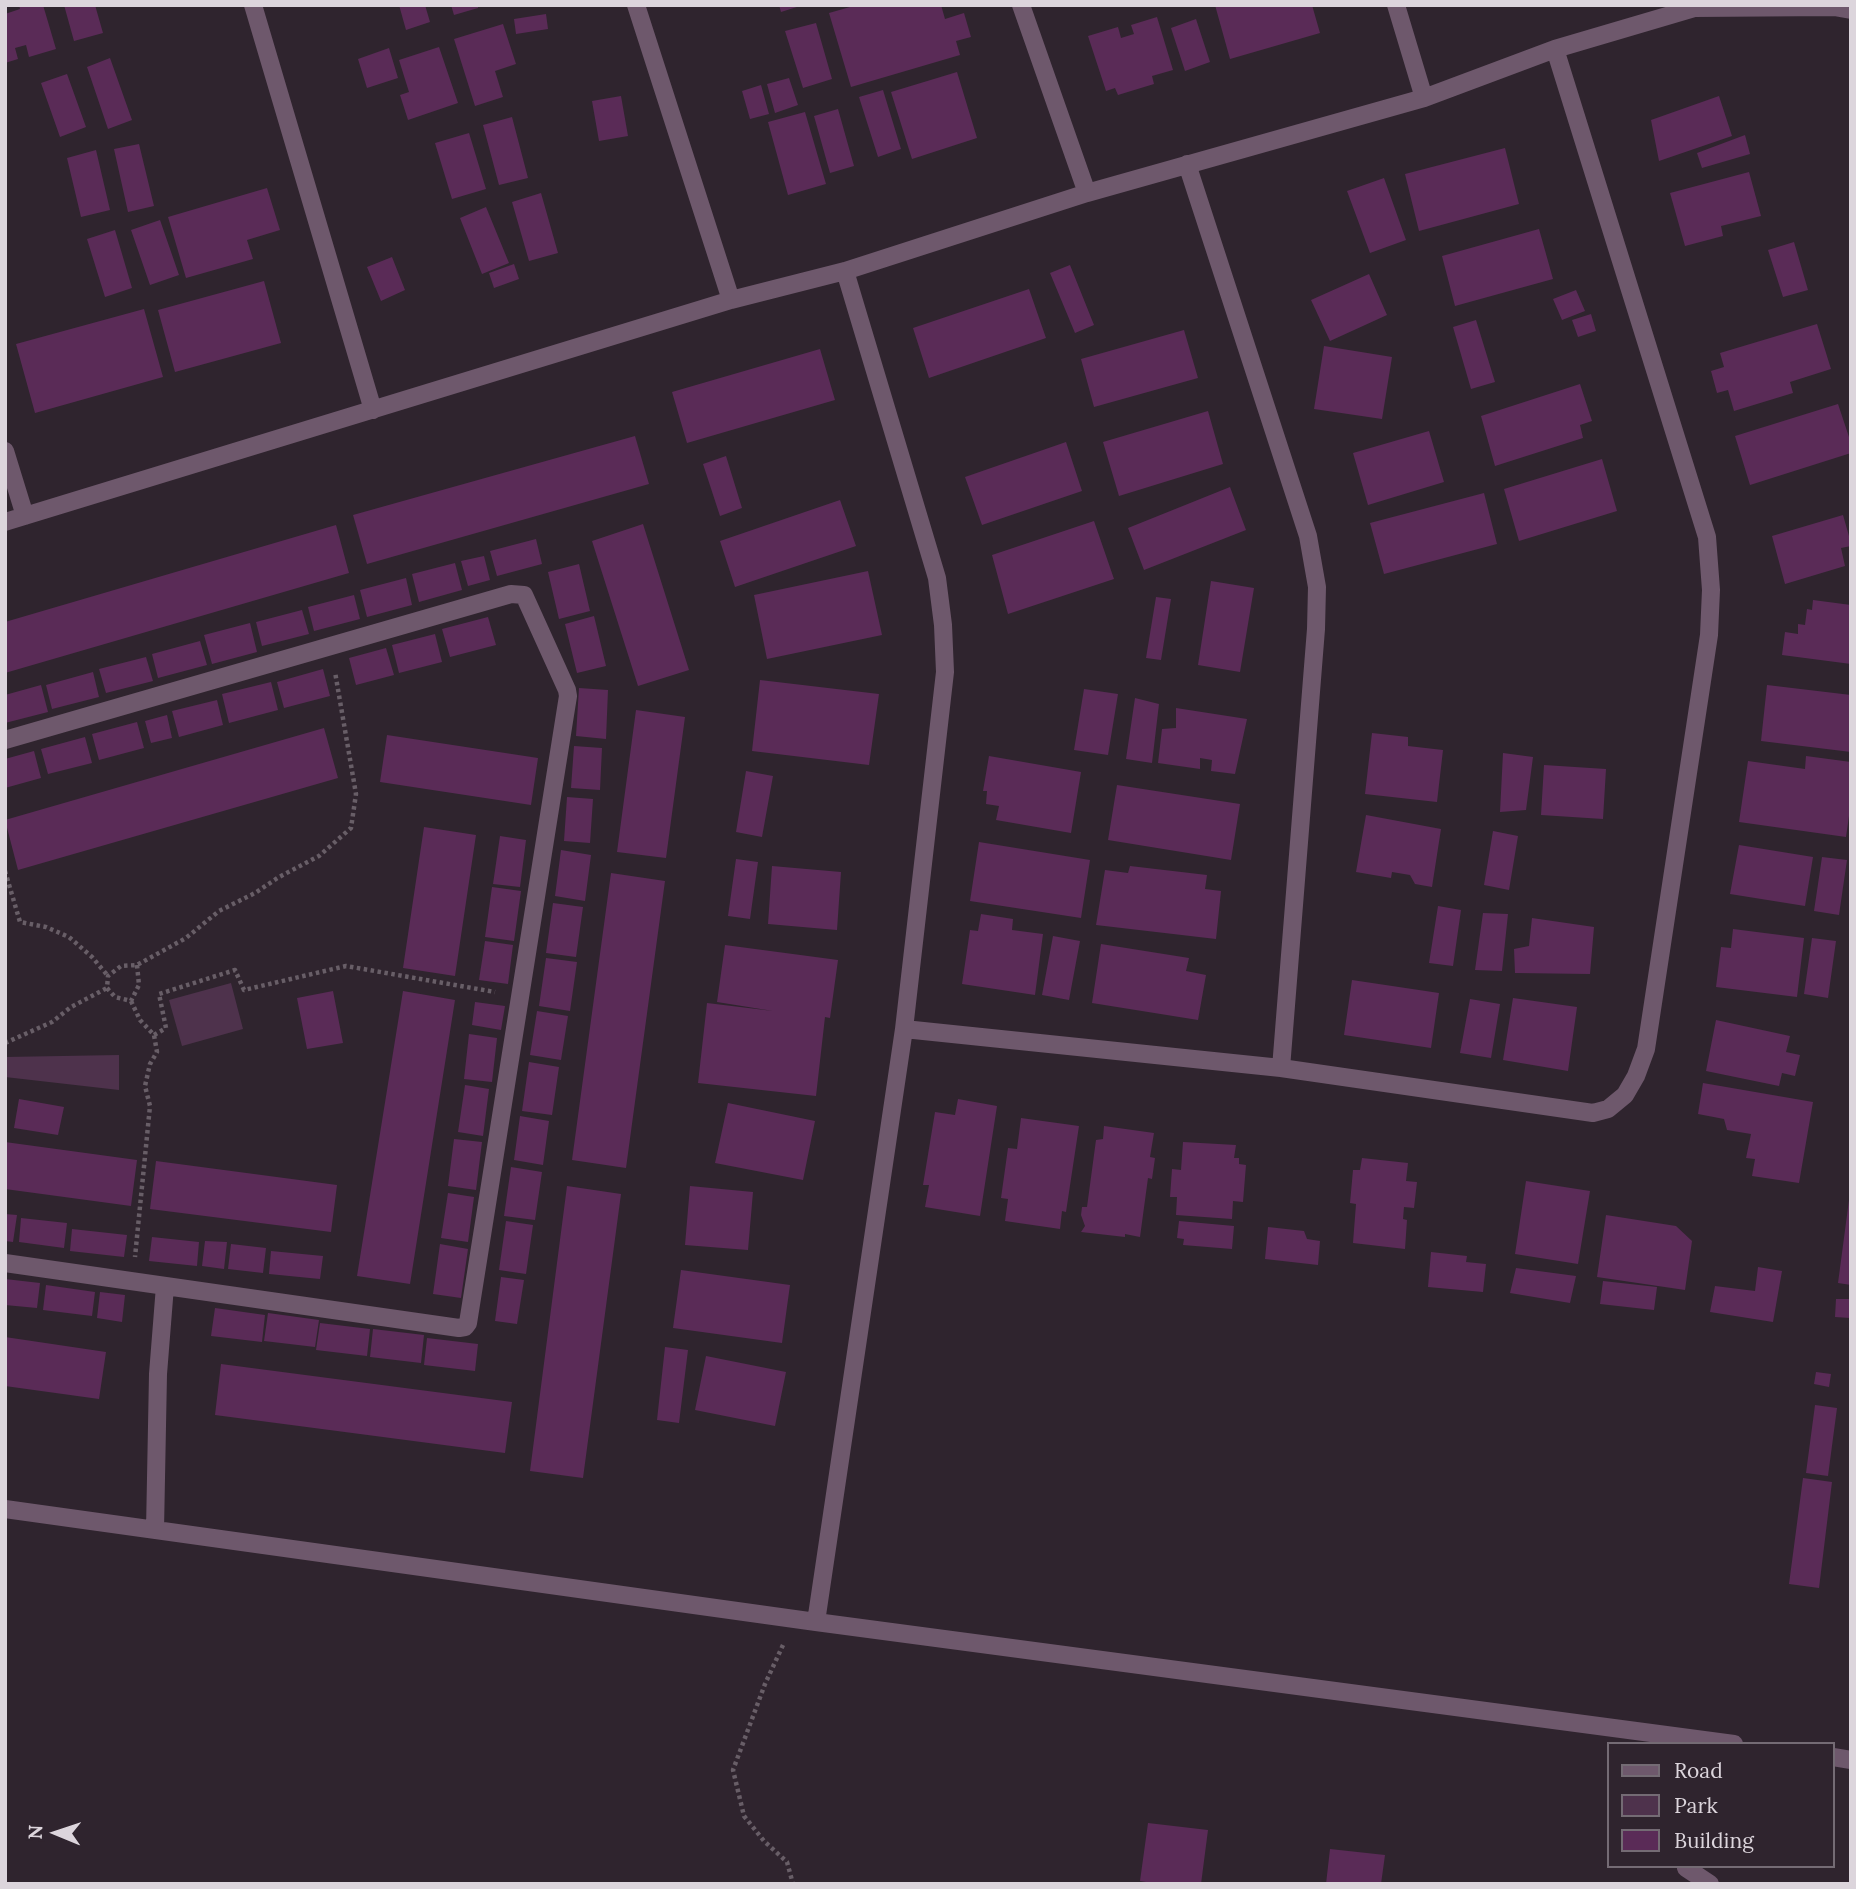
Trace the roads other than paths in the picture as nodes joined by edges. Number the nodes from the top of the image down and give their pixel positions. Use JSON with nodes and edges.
{"nodes":[{"id":1,"x":253,"y":5,"type":"edge"},
{"id":2,"x":636,"y":5,"type":"edge"},
{"id":3,"x":1021,"y":5,"type":"edge"},
{"id":4,"x":1396,"y":5,"type":"edge"},
{"id":5,"x":1694,"y":7,"type":"edge"},
{"id":6,"x":1851,"y":10,"type":"edge"},
{"id":7,"x":1555,"y":49,"type":"junction"},
{"id":8,"x":1424,"y":98,"type":"junction"},
{"id":9,"x":1187,"y":164,"type":"junction"},
{"id":10,"x":1087,"y":193,"type":"junction"},
{"id":11,"x":845,"y":271,"type":"junction"},
{"id":12,"x":731,"y":300,"type":"junction"},
{"id":13,"x":373,"y":410,"type":"junction"},
{"id":14,"x":5,"y":451,"type":"edge"},
{"id":15,"x":25,"y":516,"type":"junction"},
{"id":16,"x":5,"y":522,"type":"edge"},
{"id":17,"x":5,"y":740,"type":"edge"},
{"id":18,"x":904,"y":1030,"type":"junction"},
{"id":19,"x":1281,"y":1068,"type":"junction"},
{"id":20,"x":5,"y":1263,"type":"edge"},
{"id":21,"x":165,"y":1286,"type":"junction"},
{"id":22,"x":5,"y":1509,"type":"edge"},
{"id":23,"x":155,"y":1530,"type":"junction"},
{"id":24,"x":816,"y":1622,"type":"junction"},
{"id":25,"x":1702,"y":1742,"type":"edge"},
{"id":26,"x":1685,"y":1873,"type":"edge"},
{"id":27,"x":1710,"y":1884,"type":"edge"}],
"edges":[{"from":1,"to":13,"type":"street"},
{"from":2,"to":12,"type":"street"},
{"from":3,"to":10,"type":"street"},
{"from":4,"to":8,"type":"street"},
{"from":5,"to":6,"type":"street"},
{"from":5,"to":7,"type":"street"},
{"from":7,"to":8,"type":"street"},
{"from":7,"to":19,"type":"street"},
{"from":8,"to":9,"type":"street"},
{"from":9,"to":10,"type":"street"},
{"from":9,"to":19,"type":"street"},
{"from":10,"to":11,"type":"street"},
{"from":11,"to":12,"type":"street"},
{"from":11,"to":18,"type":"street"},
{"from":12,"to":13,"type":"street"},
{"from":13,"to":15,"type":"street"},
{"from":14,"to":15,"type":"street"},
{"from":15,"to":16,"type":"street"},
{"from":17,"to":21,"type":"street"},
{"from":18,"to":19,"type":"street"},
{"from":18,"to":24,"type":"street"},
{"from":20,"to":21,"type":"street"},
{"from":21,"to":23,"type":"street"},
{"from":22,"to":23,"type":"street"},
{"from":23,"to":24,"type":"street"},
{"from":24,"to":25,"type":"street"},
{"from":26,"to":27,"type":"street"}]}
